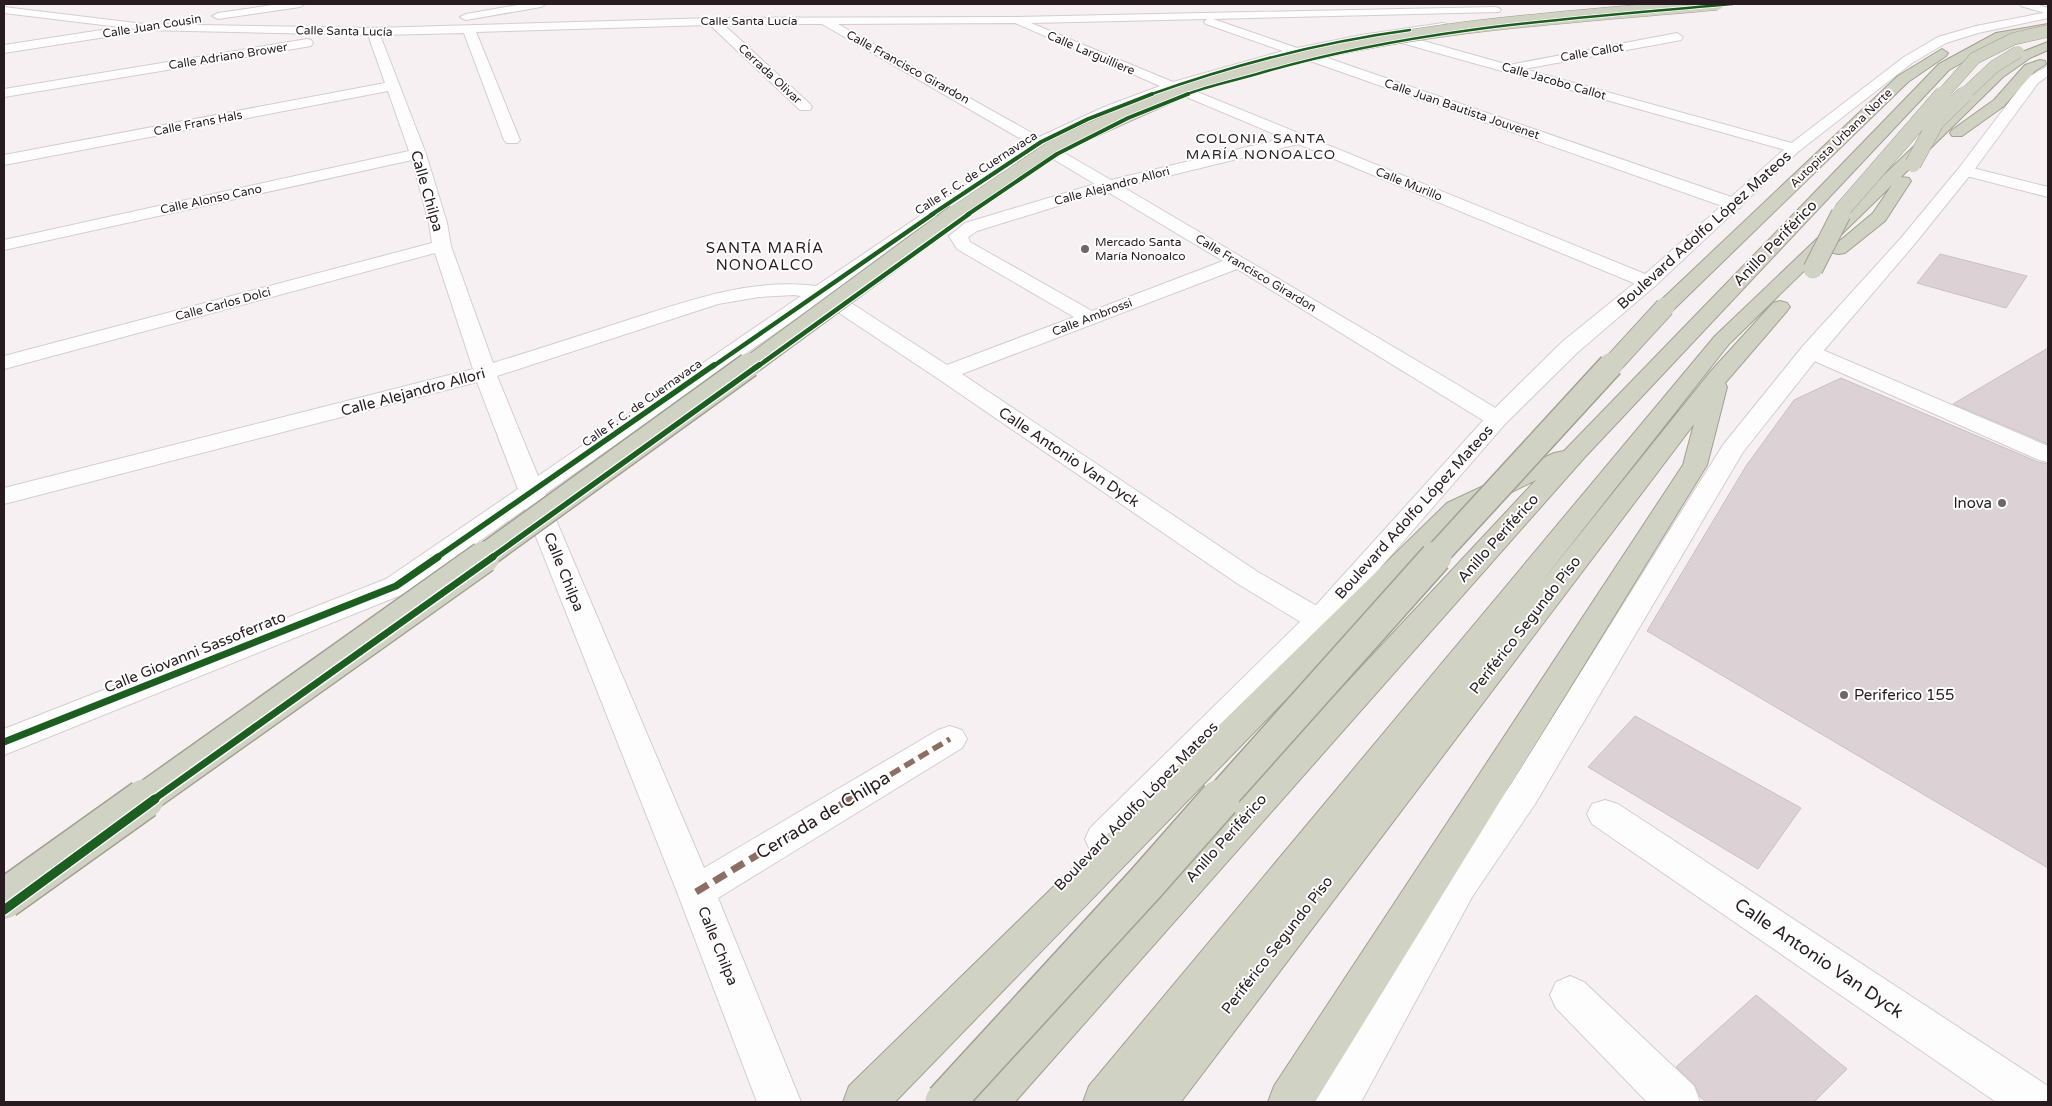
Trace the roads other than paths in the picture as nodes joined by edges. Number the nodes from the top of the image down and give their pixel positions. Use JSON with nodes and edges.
{"nodes":[{"id":1,"x":300,"y":4,"type":"edge"},
{"id":2,"x":540,"y":4,"type":"edge"},
{"id":3,"x":776,"y":4,"type":"edge"},
{"id":4,"x":1661,"y":4,"type":"edge"},
{"id":5,"x":1718,"y":4,"type":"edge"},
{"id":6,"x":4,"y":10,"type":"edge"},
{"id":7,"x":1495,"y":10,"type":"dead end"},
{"id":8,"x":1314,"y":14,"type":"junction"},
{"id":9,"x":1190,"y":15,"type":"junction"},
{"id":10,"x":2045,"y":19,"type":"edge"},
{"id":11,"x":1012,"y":20,"type":"junction"},
{"id":12,"x":713,"y":21,"type":"junction"},
{"id":13,"x":825,"y":21,"type":"junction"},
{"id":14,"x":144,"y":27,"type":"junction"},
{"id":15,"x":470,"y":30,"type":"junction"},
{"id":16,"x":373,"y":32,"type":"junction"},
{"id":17,"x":1383,"y":33,"type":"junction"},
{"id":18,"x":1677,"y":37,"type":"dead end"},
{"id":19,"x":4,"y":49,"type":"edge"},
{"id":20,"x":1296,"y":50,"type":"junction"},
{"id":21,"x":2005,"y":52,"type":"junction"},
{"id":22,"x":2044,"y":53,"type":"edge"},
{"id":23,"x":2048,"y":60,"type":"edge"},
{"id":24,"x":1507,"y":69,"type":"junction"},
{"id":25,"x":392,"y":86,"type":"junction"},
{"id":26,"x":1170,"y":86,"type":"junction"},
{"id":27,"x":4,"y":93,"type":"edge"},
{"id":28,"x":805,"y":106,"type":"dead end"},
{"id":29,"x":1927,"y":138,"type":"junction"},
{"id":30,"x":1299,"y":139,"type":"junction"},
{"id":31,"x":512,"y":140,"type":"dead end"},
{"id":32,"x":1040,"y":143,"type":"junction"},
{"id":33,"x":1794,"y":148,"type":"junction"},
{"id":34,"x":418,"y":154,"type":"junction"},
{"id":35,"x":4,"y":160,"type":"edge"},
{"id":36,"x":1913,"y":164,"type":"junction"},
{"id":37,"x":1965,"y":172,"type":"junction"},
{"id":38,"x":1109,"y":185,"type":"junction"},
{"id":39,"x":2048,"y":192,"type":"edge"},
{"id":40,"x":1734,"y":204,"type":"junction"},
{"id":41,"x":4,"y":245,"type":"edge"},
{"id":42,"x":442,"y":246,"type":"junction"},
{"id":43,"x":1239,"y":262,"type":"junction"},
{"id":44,"x":1813,"y":269,"type":"junction"},
{"id":45,"x":821,"y":292,"type":"junction"},
{"id":46,"x":1657,"y":295,"type":"junction"},
{"id":47,"x":1090,"y":318,"type":"junction"},
{"id":48,"x":1811,"y":351,"type":"junction"},
{"id":49,"x":4,"y":363,"type":"edge"},
{"id":50,"x":485,"y":373,"type":"junction"},
{"id":51,"x":945,"y":373,"type":"junction"},
{"id":52,"x":1719,"y":376,"type":"junction"},
{"id":53,"x":1497,"y":419,"type":"junction"},
{"id":54,"x":1576,"y":452,"type":"junction"},
{"id":55,"x":2048,"y":455,"type":"edge"},
{"id":56,"x":532,"y":493,"type":"junction"},
{"id":57,"x":4,"y":496,"type":"edge"},
{"id":58,"x":396,"y":586,"type":"joint"},
{"id":59,"x":1318,"y":620,"type":"junction"},
{"id":60,"x":950,"y":739,"type":"dead end"},
{"id":61,"x":4,"y":742,"type":"edge"},
{"id":62,"x":1604,"y":814,"type":"dead end"},
{"id":63,"x":696,"y":892,"type":"junction"},
{"id":64,"x":4,"y":899,"type":"edge"},
{"id":65,"x":1570,"y":995,"type":"dead end"},
{"id":66,"x":779,"y":1102,"type":"edge"},
{"id":67,"x":846,"y":1102,"type":"edge"},
{"id":68,"x":865,"y":1102,"type":"edge"},
{"id":69,"x":946,"y":1102,"type":"edge"},
{"id":70,"x":986,"y":1102,"type":"edge"},
{"id":71,"x":1105,"y":1102,"type":"edge"},
{"id":72,"x":1154,"y":1102,"type":"edge"},
{"id":73,"x":1290,"y":1102,"type":"edge"},
{"id":74,"x":1337,"y":1102,"type":"edge"},
{"id":75,"x":1678,"y":1102,"type":"edge"},
{"id":76,"x":2034,"y":1102,"type":"edge"}],
"edges":[{"from":1,"to":14,"type":"street","name":"Calle Juan Cousin"},
{"from":2,"to":16,"type":"street","name":"Calle Adriano Brower"},
{"from":3,"to":13,"type":"street","name":"Calle Francisco Girardon"},
{"from":4,"to":17,"type":"street","name":"Calle F. C. de Cuernavaca"},
{"from":5,"to":64,"type":"highway","bridge":true},
{"from":6,"to":14,"type":"street","name":"Calle Santa Lucía"},
{"from":7,"to":8,"type":"street","name":"Calle Santa Lucía"},
{"from":8,"to":9,"type":"street","name":"Calle Santa Lucía"},
{"from":8,"to":17,"type":"street","name":"Calle Jacobo Callot"},
{"from":9,"to":11,"type":"street","name":"Calle Santa Lucía"},
{"from":9,"to":20,"type":"street","name":"Calle Juan Bautista Jouvenet"},
{"from":10,"to":21,"type":"highway","bridge":true},
{"from":10,"to":33,"type":"street","name":"Boulevard Adolfo López Mateos"},
{"from":10,"to":46,"type":"highway","name":"Autopista Urbana Norte"},
{"from":10,"to":54,"type":"highway","name":"Anillo Periférico"},
{"from":11,"to":13,"type":"street","name":"Calle Santa Lucía"},
{"from":11,"to":26,"type":"street","name":"Calle Larguilliere"},
{"from":12,"to":13,"type":"street","name":"Calle Santa Lucía"},
{"from":12,"to":15,"type":"street","name":"Calle Santa Lucía"},
{"from":12,"to":28,"type":"street","name":"Cerrada Olivar"},
{"from":13,"to":32,"type":"street","name":"Calle Francisco Girardon"},
{"from":14,"to":16,"type":"street","name":"Calle Santa Lucía"},
{"from":14,"to":19,"type":"street","name":"Calle Juan Cousin"},
{"from":15,"to":16,"type":"street","name":"Calle Santa Lucía"},
{"from":15,"to":31,"type":"street"},
{"from":16,"to":25,"type":"street","name":"Calle Chilpa"},
{"from":16,"to":27,"type":"street","name":"Calle Adriano Brower"},
{"from":17,"to":20,"type":"street","name":"Calle F. C. de Cuernavaca"},
{"from":17,"to":24,"type":"street","name":"Calle Jacobo Callot"},
{"from":18,"to":24,"type":"street","name":"Calle Callot"},
{"from":20,"to":26,"type":"street","name":"Calle F. C. de Cuernavaca"},
{"from":20,"to":40,"type":"street","name":"Calle Juan Bautista Jouvenet"},
{"from":21,"to":22,"type":"highway","bridge":true},
{"from":21,"to":22,"type":"highway","bridge":true},
{"from":21,"to":29,"type":"highway","bridge":true},
{"from":21,"to":44,"type":"highway","bridge":true},
{"from":22,"to":29,"type":"highway"},
{"from":22,"to":37,"type":"street"},
{"from":22,"to":71,"type":"highway","name":"Anillo Periférico"},
{"from":23,"to":36,"type":"highway"},
{"from":24,"to":33,"type":"street","name":"Calle Jacobo Callot"},
{"from":25,"to":34,"type":"street","name":"Calle Chilpa"},
{"from":25,"to":35,"type":"street","name":"Calle Frans Hals"},
{"from":26,"to":30,"type":"street","name":"Calle Murillo"},
{"from":26,"to":32,"type":"street","name":"Calle F. C. de Cuernavaca"},
{"from":29,"to":36,"type":"highway","bridge":true},
{"from":30,"to":38,"type":"street","name":"Calle Alejandro Allori"},
{"from":30,"to":46,"type":"street","name":"Calle Murillo"},
{"from":32,"to":38,"type":"street","name":"Calle Francisco Girardon"},
{"from":32,"to":45,"type":"street","name":"Calle F. C. de Cuernavaca"},
{"from":33,"to":40,"type":"street","name":"Boulevard Adolfo López Mateos"},
{"from":34,"to":41,"type":"street","name":"Calle Alonso Cano"},
{"from":34,"to":42,"type":"street","name":"Calle Chilpa"},
{"from":36,"to":44,"type":"highway","name":"Periférico Segundo Piso","bridge":true},
{"from":37,"to":39,"type":"street"},
{"from":37,"to":48,"type":"street"},
{"from":38,"to":43,"type":"street","name":"Calle Francisco Girardon"},
{"from":38,"to":47,"type":"street","name":"Calle Alejandro Allori"},
{"from":40,"to":46,"type":"street","name":"Boulevard Adolfo López Mateos"},
{"from":42,"to":49,"type":"street","name":"Calle Carlos Dolci"},
{"from":42,"to":50,"type":"street","name":"Calle Chilpa"},
{"from":43,"to":47,"type":"street","name":"Calle Ambrossi"},
{"from":43,"to":53,"type":"street","name":"Calle Francisco Girardon"},
{"from":44,"to":52,"type":"highway","name":"Periférico Segundo Piso"},
{"from":45,"to":50,"type":"street","name":"Calle Alejandro Allori"},
{"from":45,"to":51,"type":"street","name":"Calle Antonio Van Dyck"},
{"from":45,"to":56,"type":"street","name":"Calle F. C. de Cuernavaca"},
{"from":46,"to":53,"type":"street","name":"Boulevard Adolfo López Mateos"},
{"from":46,"to":69,"type":"highway","bridge":true},
{"from":47,"to":51,"type":"street","name":"Calle Ambrossi"},
{"from":48,"to":55,"type":"street"},
{"from":48,"to":74,"type":"street"},
{"from":50,"to":56,"type":"street","name":"Calle Chilpa"},
{"from":50,"to":57,"type":"street","name":"Calle Alejandro Allori"},
{"from":51,"to":59,"type":"street","name":"Calle Antonio Van Dyck"},
{"from":52,"to":72,"type":"highway","name":"Periférico Segundo Piso"},
{"from":52,"to":73,"type":"highway"},
{"from":53,"to":59,"type":"street","name":"Boulevard Adolfo López Mateos"},
{"from":54,"to":68,"type":"highway"},
{"from":54,"to":70,"type":"highway","name":"Anillo Periférico"},
{"from":56,"to":58,"type":"street","name":"Calle F. C. de Cuernavaca"},
{"from":56,"to":63,"type":"street","name":"Calle Chilpa"},
{"from":58,"to":61,"type":"street","name":"Calle Giovanni Sassoferrato"},
{"from":59,"to":67,"type":"street","name":"Boulevard Adolfo López Mateos"},
{"from":60,"to":63,"type":"street","name":"Cerrada de Chilpa"},
{"from":62,"to":76,"type":"street","name":"Calle Antonio Van Dyck"},
{"from":63,"to":66,"type":"street","name":"Calle Chilpa"},
{"from":65,"to":75,"type":"street"}]}
